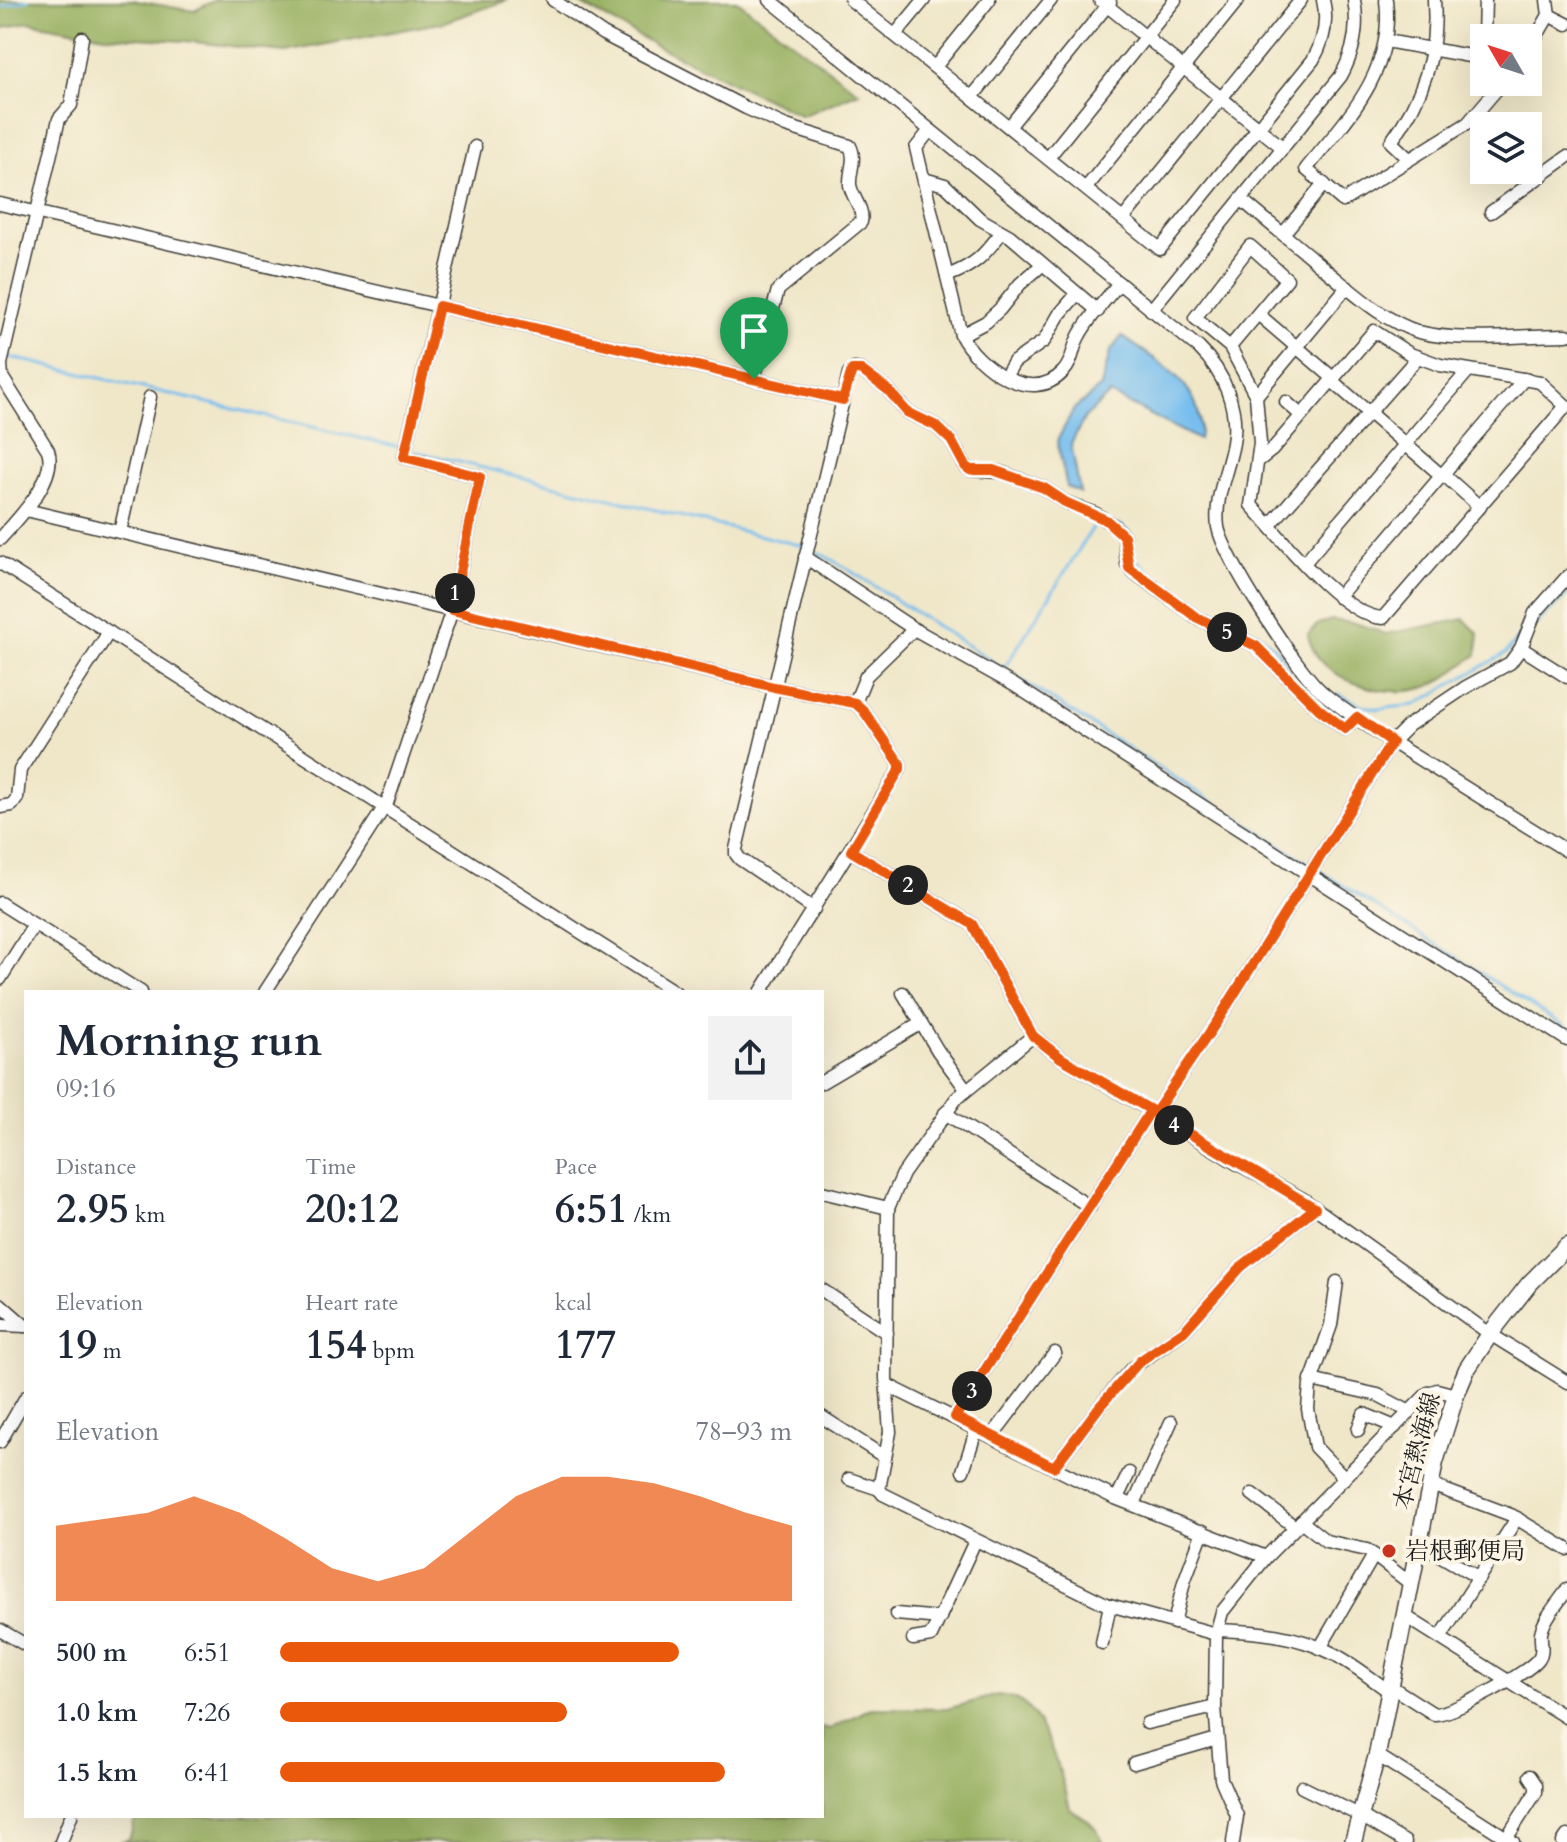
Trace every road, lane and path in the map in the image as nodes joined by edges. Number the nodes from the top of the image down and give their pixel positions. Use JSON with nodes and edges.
{"nodes":[{"id":1,"x":553,"y":0,"type":"edge"},
{"id":2,"x":770,"y":0,"type":"edge"},
{"id":3,"x":924,"y":0,"type":"edge"},
{"id":4,"x":989,"y":0,"type":"edge"},
{"id":5,"x":1051,"y":0,"type":"edge"},
{"id":6,"x":1175,"y":0,"type":"edge"},
{"id":7,"x":1238,"y":0,"type":"edge"},
{"id":8,"x":1301,"y":0,"type":"edge"},
{"id":9,"x":1323,"y":0,"type":"edge"},
{"id":10,"x":1354,"y":0,"type":"edge"},
{"id":11,"x":1386,"y":0,"type":"edge"},
{"id":12,"x":1434,"y":0,"type":"edge"},
{"id":13,"x":1485,"y":0,"type":"edge"},
{"id":14,"x":1547,"y":0,"type":"edge"},
{"id":15,"x":857,"y":2,"type":"edge"},
{"id":16,"x":1106,"y":2,"type":"edge"},
{"id":17,"x":1549,"y":15,"type":"junction"},
{"id":18,"x":1484,"y":24,"type":"edge"},
{"id":19,"x":1567,"y":24,"type":"edge"},
{"id":20,"x":1542,"y":27,"type":"edge"},
{"id":21,"x":895,"y":35,"type":"junction"},
{"id":22,"x":1145,"y":37,"type":"junction"},
{"id":23,"x":82,"y":38,"type":"dead end"},
{"id":24,"x":1386,"y":41,"type":"junction"},
{"id":25,"x":1433,"y":49,"type":"junction"},
{"id":26,"x":1470,"y":56,"type":"edge"},
{"id":27,"x":935,"y":67,"type":"junction"},
{"id":28,"x":1183,"y":68,"type":"junction"},
{"id":29,"x":1491,"y":96,"type":"edge"},
{"id":30,"x":972,"y":97,"type":"junction"},
{"id":31,"x":1221,"y":98,"type":"junction"},
{"id":32,"x":1009,"y":127,"type":"junction"},
{"id":33,"x":1260,"y":128,"type":"junction"},
{"id":34,"x":930,"y":130,"type":"junction"},
{"id":35,"x":475,"y":147,"type":"dead end"},
{"id":36,"x":1283,"y":148,"type":"junction"},
{"id":37,"x":1567,"y":157,"type":"edge"},
{"id":38,"x":1048,"y":158,"type":"junction"},
{"id":39,"x":1408,"y":158,"type":"junction"},
{"id":40,"x":924,"y":179,"type":"junction"},
{"id":41,"x":1324,"y":184,"type":"junction"},
{"id":42,"x":1086,"y":188,"type":"junction"},
{"id":43,"x":1242,"y":200,"type":"junction"},
{"id":44,"x":0,"y":204,"type":"edge"},
{"id":45,"x":1491,"y":212,"type":"dead end"},
{"id":46,"x":38,"y":213,"type":"junction"},
{"id":47,"x":1123,"y":219,"type":"junction"},
{"id":48,"x":1002,"y":232,"type":"junction"},
{"id":49,"x":1283,"y":234,"type":"junction"},
{"id":50,"x":1042,"y":265,"type":"junction"},
{"id":51,"x":947,"y":276,"type":"junction"},
{"id":52,"x":1119,"y":283,"type":"junction"},
{"id":53,"x":1347,"y":287,"type":"junction"},
{"id":54,"x":1077,"y":294,"type":"junction"},
{"id":55,"x":439,"y":306,"type":"junction"},
{"id":56,"x":1151,"y":310,"type":"junction"},
{"id":57,"x":1098,"y":311,"type":"junction"},
{"id":58,"x":1258,"y":314,"type":"junction"},
{"id":59,"x":961,"y":335,"type":"junction"},
{"id":60,"x":1567,"y":335,"type":"edge"},
{"id":61,"x":1230,"y":347,"type":"junction"},
{"id":62,"x":1296,"y":347,"type":"junction"},
{"id":63,"x":1418,"y":357,"type":"junction"},
{"id":64,"x":0,"y":364,"type":"edge"},
{"id":65,"x":1468,"y":371,"type":"junction"},
{"id":66,"x":1005,"y":377,"type":"junction"},
{"id":67,"x":754,"y":379,"type":"junction"},
{"id":68,"x":1332,"y":379,"type":"junction"},
{"id":69,"x":1524,"y":379,"type":"junction"},
{"id":70,"x":1256,"y":396,"type":"junction"},
{"id":71,"x":150,"y":397,"type":"dead end"},
{"id":72,"x":843,"y":400,"type":"junction"},
{"id":73,"x":1286,"y":402,"type":"dead end"},
{"id":74,"x":1369,"y":413,"type":"junction"},
{"id":75,"x":1301,"y":415,"type":"junction"},
{"id":76,"x":1405,"y":444,"type":"junction"},
{"id":77,"x":1258,"y":461,"type":"junction"},
{"id":78,"x":1443,"y":476,"type":"junction"},
{"id":79,"x":1480,"y":507,"type":"junction"},
{"id":80,"x":26,"y":510,"type":"junction"},
{"id":81,"x":1270,"y":525,"type":"junction"},
{"id":82,"x":120,"y":532,"type":"junction"},
{"id":83,"x":0,"y":539,"type":"edge"},
{"id":84,"x":807,"y":550,"type":"junction"},
{"id":85,"x":1305,"y":562,"type":"junction"},
{"id":86,"x":0,"y":563,"type":"edge"},
{"id":87,"x":1567,"y":577,"type":"edge"},
{"id":88,"x":1338,"y":597,"type":"junction"},
{"id":89,"x":452,"y":610,"type":"junction"},
{"id":90,"x":914,"y":629,"type":"junction"},
{"id":91,"x":109,"y":632,"type":"junction"},
{"id":92,"x":1521,"y":648,"type":"junction"},
{"id":93,"x":1567,"y":677,"type":"edge"},
{"id":94,"x":774,"y":687,"type":"junction"},
{"id":95,"x":855,"y":703,"type":"junction"},
{"id":96,"x":1357,"y":717,"type":"junction"},
{"id":97,"x":1392,"y":742,"type":"junction"},
{"id":98,"x":0,"y":807,"type":"edge"},
{"id":99,"x":382,"y":808,"type":"junction"},
{"id":100,"x":851,"y":851,"type":"junction"},
{"id":101,"x":1567,"y":851,"type":"edge"},
{"id":102,"x":1308,"y":875,"type":"junction"},
{"id":103,"x":0,"y":903,"type":"edge"},
{"id":104,"x":814,"y":909,"type":"junction"},
{"id":105,"x":34,"y":925,"type":"junction"},
{"id":106,"x":0,"y":979,"type":"edge"},
{"id":107,"x":138,"y":990,"type":"edge"},
{"id":108,"x":266,"y":990,"type":"edge"},
{"id":109,"x":672,"y":990,"type":"edge"},
{"id":110,"x":762,"y":990,"type":"edge"},
{"id":111,"x":903,"y":993,"type":"dead end"},
{"id":112,"x":920,"y":1024,"type":"junction"},
{"id":113,"x":1033,"y":1036,"type":"junction"},
{"id":114,"x":1567,"y":1040,"type":"edge"},
{"id":115,"x":824,"y":1081,"type":"edge"},
{"id":116,"x":966,"y":1089,"type":"junction"},
{"id":117,"x":1153,"y":1112,"type":"junction"},
{"id":118,"x":945,"y":1113,"type":"junction"},
{"id":119,"x":824,"y":1192,"type":"edge"},
{"id":120,"x":1090,"y":1207,"type":"junction"},
{"id":121,"x":888,"y":1208,"type":"junction"},
{"id":122,"x":1315,"y":1208,"type":"junction"},
{"id":123,"x":1567,"y":1246,"type":"edge"},
{"id":124,"x":1337,"y":1282,"type":"dead end"},
{"id":125,"x":824,"y":1291,"type":"edge"},
{"id":126,"x":0,"y":1304,"type":"edge"},
{"id":127,"x":24,"y":1324,"type":"edge"},
{"id":128,"x":0,"y":1325,"type":"edge"},
{"id":129,"x":24,"y":1326,"type":"edge"},
{"id":130,"x":887,"y":1333,"type":"junction"},
{"id":131,"x":1490,"y":1334,"type":"junction"},
{"id":132,"x":1055,"y":1353,"type":"dead end"},
{"id":133,"x":1311,"y":1380,"type":"junction"},
{"id":134,"x":1567,"y":1382,"type":"edge"},
{"id":135,"x":887,"y":1385,"type":"junction"},
{"id":136,"x":1456,"y":1395,"type":"junction"},
{"id":137,"x":24,"y":1400,"type":"edge"},
{"id":138,"x":1410,"y":1412,"type":"junction"},
{"id":139,"x":955,"y":1417,"type":"junction"},
{"id":140,"x":824,"y":1418,"type":"edge"},
{"id":141,"x":1171,"y":1422,"type":"dead end"},
{"id":142,"x":1395,"y":1427,"type":"junction"},
{"id":143,"x":977,"y":1428,"type":"junction"},
{"id":144,"x":1358,"y":1430,"type":"dead end"},
{"id":145,"x":992,"y":1436,"type":"junction"},
{"id":146,"x":0,"y":1442,"type":"edge"},
{"id":147,"x":883,"y":1456,"type":"junction"},
{"id":148,"x":1054,"y":1467,"type":"junction"},
{"id":149,"x":963,"y":1471,"type":"dead end"},
{"id":150,"x":1129,"y":1473,"type":"dead end"},
{"id":151,"x":1345,"y":1478,"type":"junction"},
{"id":152,"x":849,"y":1479,"type":"dead end"},
{"id":153,"x":1431,"y":1485,"type":"junction"},
{"id":154,"x":879,"y":1489,"type":"junction"},
{"id":155,"x":1252,"y":1494,"type":"dead end"},
{"id":156,"x":1117,"y":1498,"type":"junction"},
{"id":157,"x":1134,"y":1504,"type":"junction"},
{"id":158,"x":1517,"y":1518,"type":"junction"},
{"id":159,"x":1298,"y":1524,"type":"junction"},
{"id":160,"x":1203,"y":1531,"type":"junction"},
{"id":161,"x":975,"y":1541,"type":"junction"},
{"id":162,"x":1419,"y":1543,"type":"junction"},
{"id":163,"x":1567,"y":1549,"type":"edge"},
{"id":164,"x":1374,"y":1555,"type":"junction"},
{"id":165,"x":1266,"y":1557,"type":"junction"},
{"id":166,"x":1479,"y":1578,"type":"junction"},
{"id":167,"x":1411,"y":1584,"type":"junction"},
{"id":168,"x":1567,"y":1590,"type":"edge"},
{"id":169,"x":1110,"y":1605,"type":"junction"},
{"id":170,"x":896,"y":1614,"type":"dead end"},
{"id":171,"x":1405,"y":1616,"type":"junction"},
{"id":172,"x":940,"y":1618,"type":"junction"},
{"id":173,"x":1174,"y":1623,"type":"junction"},
{"id":174,"x":0,"y":1630,"type":"edge"},
{"id":175,"x":1217,"y":1632,"type":"junction"},
{"id":176,"x":1440,"y":1638,"type":"junction"},
{"id":177,"x":913,"y":1639,"type":"dead end"},
{"id":178,"x":1102,"y":1643,"type":"dead end"},
{"id":179,"x":24,"y":1644,"type":"edge"},
{"id":180,"x":1320,"y":1648,"type":"junction"},
{"id":181,"x":1506,"y":1680,"type":"junction"},
{"id":182,"x":1389,"y":1688,"type":"junction"},
{"id":183,"x":1215,"y":1707,"type":"junction"},
{"id":184,"x":1567,"y":1718,"type":"edge"},
{"id":185,"x":1147,"y":1723,"type":"dead end"},
{"id":186,"x":1217,"y":1739,"type":"junction"},
{"id":187,"x":1377,"y":1755,"type":"junction"},
{"id":188,"x":1134,"y":1763,"type":"dead end"},
{"id":189,"x":1530,"y":1776,"type":"dead end"},
{"id":190,"x":1302,"y":1787,"type":"dead end"},
{"id":191,"x":1361,"y":1816,"type":"junction"},
{"id":192,"x":70,"y":1818,"type":"edge"},
{"id":193,"x":1567,"y":1836,"type":"edge"},
{"id":194,"x":1508,"y":1840,"type":"edge"},
{"id":195,"x":61,"y":1842,"type":"edge"},
{"id":196,"x":1233,"y":1842,"type":"edge"},
{"id":197,"x":1353,"y":1842,"type":"edge"},
{"id":198,"x":1405,"y":1842,"type":"edge"},
{"id":199,"x":1563,"y":1842,"type":"edge"}],
"edges":[{"from":1,"to":67,"type":"street"},
{"from":2,"to":34,"type":"street"},
{"from":3,"to":21,"type":"street"},
{"from":4,"to":27,"type":"street"},
{"from":5,"to":30,"type":"street"},
{"from":6,"to":22,"type":"street"},
{"from":7,"to":28,"type":"street"},
{"from":8,"to":31,"type":"street"},
{"from":9,"to":33,"type":"street"},
{"from":10,"to":36,"type":"street"},
{"from":11,"to":24,"type":"street"},
{"from":12,"to":25,"type":"street"},
{"from":13,"to":18,"type":"street"},
{"from":14,"to":17,"type":"street"},
{"from":15,"to":21,"type":"street"},
{"from":16,"to":22,"type":"street"},
{"from":16,"to":32,"type":"street"},
{"from":17,"to":19,"type":"street"},
{"from":17,"to":20,"type":"street"},
{"from":21,"to":27,"type":"street"},
{"from":22,"to":28,"type":"street"},
{"from":22,"to":38,"type":"street"},
{"from":23,"to":46,"type":"street"},
{"from":24,"to":25,"type":"street"},
{"from":24,"to":41,"type":"street"},
{"from":25,"to":26,"type":"street"},
{"from":25,"to":39,"type":"street"},
{"from":27,"to":30,"type":"street"},
{"from":28,"to":31,"type":"street"},
{"from":28,"to":42,"type":"street"},
{"from":29,"to":39,"type":"street"},
{"from":30,"to":32,"type":"street"},
{"from":31,"to":33,"type":"street"},
{"from":31,"to":47,"type":"street"},
{"from":32,"to":38,"type":"street"},
{"from":33,"to":36,"type":"street"},
{"from":33,"to":47,"type":"street"},
{"from":34,"to":40,"type":"street"},
{"from":34,"to":52,"type":"street"},
{"from":35,"to":55,"type":"street"},
{"from":36,"to":43,"type":"street"},
{"from":37,"to":45,"type":"street"},
{"from":38,"to":42,"type":"street"},
{"from":39,"to":41,"type":"street"},
{"from":40,"to":48,"type":"street"},
{"from":40,"to":51,"type":"street"},
{"from":41,"to":49,"type":"street"},
{"from":42,"to":47,"type":"street"},
{"from":43,"to":49,"type":"street"},
{"from":43,"to":56,"type":"street"},
{"from":44,"to":46,"type":"street"},
{"from":46,"to":55,"type":"street"},
{"from":46,"to":64,"type":"street"},
{"from":48,"to":50,"type":"street"},
{"from":48,"to":51,"type":"street"},
{"from":49,"to":53,"type":"street"},
{"from":50,"to":54,"type":"street"},
{"from":50,"to":59,"type":"street"},
{"from":51,"to":59,"type":"street"},
{"from":52,"to":56,"type":"street"},
{"from":52,"to":57,"type":"street"},
{"from":53,"to":60,"type":"street"},
{"from":53,"to":62,"type":"street"},
{"from":54,"to":57,"type":"street"},
{"from":54,"to":66,"type":"street"},
{"from":55,"to":67,"type":"street"},
{"from":55,"to":89,"type":"street"},
{"from":56,"to":96,"type":"street"},
{"from":57,"to":66,"type":"street"},
{"from":58,"to":61,"type":"street"},
{"from":58,"to":61,"type":"street"},
{"from":58,"to":62,"type":"street"},
{"from":59,"to":66,"type":"street"},
{"from":61,"to":70,"type":"street"},
{"from":62,"to":68,"type":"street"},
{"from":62,"to":70,"type":"street"},
{"from":63,"to":65,"type":"street"},
{"from":63,"to":68,"type":"street"},
{"from":63,"to":74,"type":"street"},
{"from":64,"to":80,"type":"street"},
{"from":65,"to":69,"type":"street"},
{"from":65,"to":76,"type":"street"},
{"from":67,"to":72,"type":"street"},
{"from":68,"to":74,"type":"street"},
{"from":68,"to":75,"type":"street"},
{"from":69,"to":78,"type":"street"},
{"from":69,"to":79,"type":"street"},
{"from":70,"to":77,"type":"street"},
{"from":71,"to":82,"type":"street"},
{"from":72,"to":84,"type":"street"},
{"from":72,"to":96,"type":"street"},
{"from":73,"to":75,"type":"street"},
{"from":74,"to":76,"type":"street"},
{"from":74,"to":81,"type":"street"},
{"from":75,"to":77,"type":"street"},
{"from":76,"to":78,"type":"street"},
{"from":76,"to":85,"type":"street"},
{"from":77,"to":81,"type":"street"},
{"from":78,"to":79,"type":"street"},
{"from":78,"to":88,"type":"street"},
{"from":79,"to":88,"type":"street"},
{"from":80,"to":82,"type":"street"},
{"from":80,"to":83,"type":"street"},
{"from":81,"to":85,"type":"street"},
{"from":82,"to":89,"type":"street"},
{"from":84,"to":90,"type":"street"},
{"from":84,"to":94,"type":"street"},
{"from":85,"to":88,"type":"street"},
{"from":86,"to":91,"type":"street"},
{"from":87,"to":92,"type":"street"},
{"from":89,"to":94,"type":"street"},
{"from":89,"to":99,"type":"street"},
{"from":90,"to":95,"type":"street"},
{"from":90,"to":102,"type":"street"},
{"from":91,"to":98,"type":"street"},
{"from":91,"to":99,"type":"street"},
{"from":92,"to":93,"type":"street"},
{"from":92,"to":97,"type":"street"},
{"from":94,"to":95,"type":"street"},
{"from":94,"to":104,"type":"street"},
{"from":95,"to":100,"type":"street"},
{"from":96,"to":97,"type":"street"},
{"from":97,"to":101,"type":"street"},
{"from":97,"to":102,"type":"street"},
{"from":99,"to":108,"type":"street"},
{"from":99,"to":109,"type":"street"},
{"from":100,"to":104,"type":"street"},
{"from":100,"to":113,"type":"street"},
{"from":102,"to":114,"type":"street"},
{"from":102,"to":117,"type":"street"},
{"from":103,"to":105,"type":"street"},
{"from":104,"to":110,"type":"street"},
{"from":105,"to":106,"type":"street"},
{"from":105,"to":107,"type":"street"},
{"from":111,"to":112,"type":"street"},
{"from":112,"to":115,"type":"street"},
{"from":112,"to":116,"type":"street"},
{"from":113,"to":116,"type":"street"},
{"from":113,"to":117,"type":"street"},
{"from":116,"to":118,"type":"street"},
{"from":117,"to":120,"type":"street"},
{"from":117,"to":122,"type":"street"},
{"from":118,"to":120,"type":"street"},
{"from":118,"to":121,"type":"street"},
{"from":119,"to":121,"type":"street"},
{"from":120,"to":139,"type":"street"},
{"from":121,"to":130,"type":"street"},
{"from":122,"to":131,"type":"street"},
{"from":122,"to":148,"type":"street"},
{"from":123,"to":131,"type":"main road","name":"本宮熱海線"},
{"from":124,"to":133,"type":"street"},
{"from":125,"to":130,"type":"street"},
{"from":126,"to":127,"type":"street"},
{"from":128,"to":129,"type":"street"},
{"from":130,"to":135,"type":"street"},
{"from":131,"to":134,"type":"street"},
{"from":131,"to":136,"type":"main road","name":"本宮熱海線"},
{"from":132,"to":145,"type":"street"},
{"from":133,"to":138,"type":"street"},
{"from":133,"to":151,"type":"street"},
{"from":135,"to":139,"type":"street"},
{"from":135,"to":147,"type":"street"},
{"from":136,"to":138,"type":"street"},
{"from":136,"to":153,"type":"main road","name":"本宮熱海線"},
{"from":137,"to":146,"type":"street"},
{"from":138,"to":142,"type":"street"},
{"from":139,"to":143,"type":"street"},
{"from":140,"to":147,"type":"street"},
{"from":141,"to":157,"type":"street"},
{"from":142,"to":144,"type":"street"},
{"from":142,"to":151,"type":"street"},
{"from":143,"to":145,"type":"street"},
{"from":143,"to":149,"type":"street"},
{"from":145,"to":148,"type":"street"},
{"from":147,"to":154,"type":"street"},
{"from":148,"to":156,"type":"street"},
{"from":150,"to":156,"type":"street"},
{"from":151,"to":159,"type":"street"},
{"from":152,"to":154,"type":"street"},
{"from":153,"to":158,"type":"street"},
{"from":153,"to":162,"type":"main road","name":"本宮熱海線"},
{"from":154,"to":161,"type":"street"},
{"from":155,"to":159,"type":"street"},
{"from":156,"to":157,"type":"street"},
{"from":157,"to":160,"type":"street"},
{"from":158,"to":163,"type":"street"},
{"from":158,"to":166,"type":"street"},
{"from":159,"to":164,"type":"street"},
{"from":159,"to":165,"type":"street"},
{"from":160,"to":165,"type":"street"},
{"from":160,"to":173,"type":"street"},
{"from":161,"to":169,"type":"street"},
{"from":161,"to":172,"type":"street"},
{"from":162,"to":166,"type":"street"},
{"from":162,"to":167,"type":"main road","name":"本宮熱海線"},
{"from":164,"to":167,"type":"street"},
{"from":164,"to":180,"type":"street"},
{"from":165,"to":175,"type":"street"},
{"from":166,"to":176,"type":"street"},
{"from":167,"to":171,"type":"main road","name":"本宮熱海線"},
{"from":168,"to":181,"type":"street"},
{"from":169,"to":173,"type":"street"},
{"from":169,"to":178,"type":"street"},
{"from":170,"to":172,"type":"street"},
{"from":171,"to":176,"type":"street"},
{"from":171,"to":182,"type":"main road","name":"本宮熱海線"},
{"from":172,"to":177,"type":"street"},
{"from":173,"to":175,"type":"street"},
{"from":174,"to":179,"type":"street"},
{"from":175,"to":180,"type":"street"},
{"from":175,"to":183,"type":"street"},
{"from":176,"to":181,"type":"street"},
{"from":180,"to":182,"type":"street"},
{"from":181,"to":182,"type":"street"},
{"from":181,"to":184,"type":"street"},
{"from":182,"to":187,"type":"main road","name":"本宮熱海線"},
{"from":183,"to":185,"type":"street"},
{"from":183,"to":186,"type":"street"},
{"from":186,"to":188,"type":"street"},
{"from":186,"to":196,"type":"street"},
{"from":187,"to":191,"type":"main road","name":"本宮熱海線"},
{"from":187,"to":194,"type":"street"},
{"from":189,"to":194,"type":"street"},
{"from":190,"to":191,"type":"street"},
{"from":191,"to":197,"type":"main road","name":"本宮熱海線"},
{"from":191,"to":198,"type":"street"},
{"from":192,"to":195,"type":"street"},
{"from":193,"to":199,"type":"street"}]}
